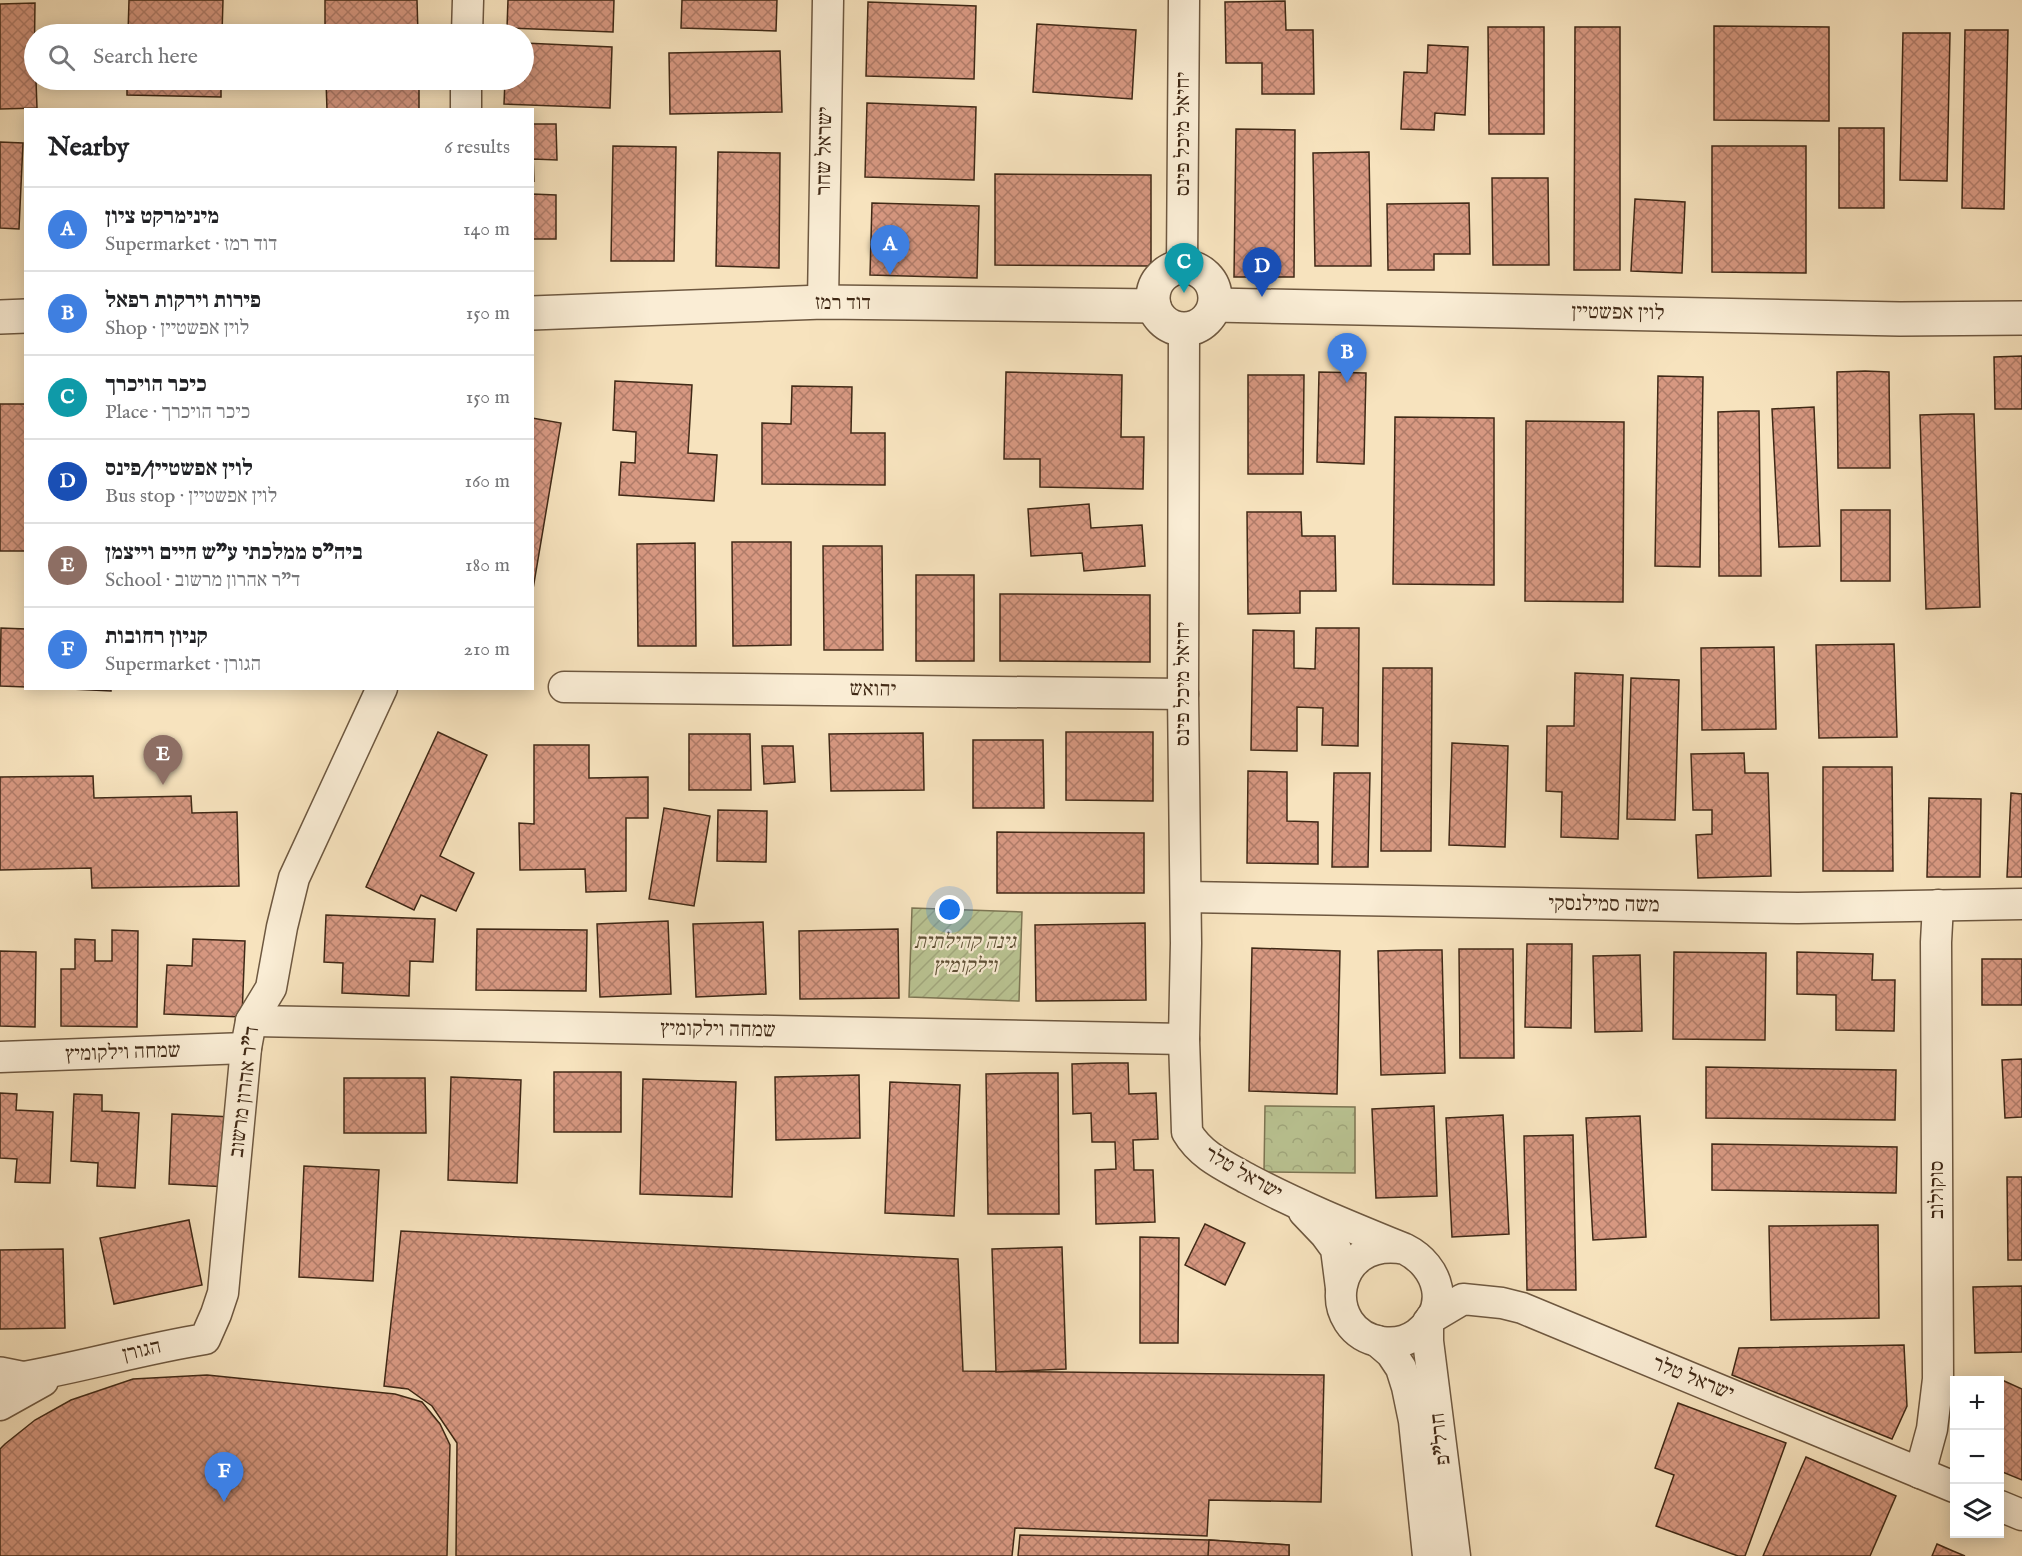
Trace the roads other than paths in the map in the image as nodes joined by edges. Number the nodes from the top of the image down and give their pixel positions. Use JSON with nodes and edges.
{"nodes":[{"id":1,"x":468,"y":0,"type":"edge"},
{"id":2,"x":828,"y":0,"type":"edge"},
{"id":3,"x":1184,"y":0,"type":"edge"},
{"id":4,"x":467,"y":24,"type":"edge"},
{"id":5,"x":466,"y":90,"type":"edge"},
{"id":6,"x":465,"y":108,"type":"edge"},
{"id":7,"x":1182,"y":267,"type":"junction"},
{"id":8,"x":823,"y":302,"type":"junction"},
{"id":9,"x":1215,"y":305,"type":"junction"},
{"id":10,"x":1154,"y":306,"type":"junction"},
{"id":11,"x":534,"y":313,"type":"edge"},
{"id":12,"x":24,"y":316,"type":"edge"},
{"id":13,"x":0,"y":317,"type":"edge"},
{"id":14,"x":2022,"y":318,"type":"edge"},
{"id":15,"x":1184,"y":330,"type":"junction"},
{"id":16,"x":564,"y":687,"type":"dead end"},
{"id":17,"x":381,"y":690,"type":"edge"},
{"id":18,"x":1183,"y":694,"type":"junction"},
{"id":19,"x":1186,"y":897,"type":"junction"},
{"id":20,"x":2022,"y":904,"type":"edge"},
{"id":21,"x":1938,"y":905,"type":"junction"},
{"id":22,"x":249,"y":1035,"type":"junction"},
{"id":23,"x":1184,"y":1039,"type":"junction"},
{"id":24,"x":0,"y":1057,"type":"edge"},
{"id":25,"x":1292,"y":1202,"type":"junction"},
{"id":26,"x":1405,"y":1249,"type":"junction"},
{"id":27,"x":1341,"y":1288,"type":"junction"},
{"id":28,"x":1430,"y":1320,"type":"junction"},
{"id":29,"x":205,"y":1338,"type":"joint"},
{"id":30,"x":1377,"y":1341,"type":"junction"},
{"id":31,"x":79,"y":1366,"type":"junction"},
{"id":32,"x":7,"y":1378,"type":"edge"},
{"id":33,"x":0,"y":1405,"type":"edge"},
{"id":34,"x":1920,"y":1473,"type":"junction"},
{"id":35,"x":1950,"y":1486,"type":"edge"},
{"id":36,"x":2004,"y":1508,"type":"edge"},
{"id":37,"x":2022,"y":1515,"type":"edge"},
{"id":38,"x":1428,"y":1556,"type":"edge"},
{"id":39,"x":1455,"y":1556,"type":"edge"}],
"edges":[{"from":1,"to":4,"type":"street"},
{"from":2,"to":8,"type":"street","name":"ישראל שחר"},
{"from":3,"to":7,"type":"street","name":"יחיאל מיכל פינס"},
{"from":5,"to":6,"type":"street"},
{"from":7,"to":9,"type":"street"},
{"from":7,"to":10,"type":"street"},
{"from":8,"to":10,"type":"street","name":"דוד רמז"},
{"from":8,"to":11,"type":"street","name":"דוד רמז"},
{"from":9,"to":14,"type":"street","name":"לוין אפשטיין"},
{"from":9,"to":15,"type":"street"},
{"from":10,"to":15,"type":"street"},
{"from":12,"to":13,"type":"street"},
{"from":15,"to":18,"type":"street","name":"יחיאל מיכל פינס"},
{"from":16,"to":18,"type":"street","name":"יהואש"},
{"from":17,"to":22,"type":"street","name":"ד\"ר אהרון מרשוב"},
{"from":18,"to":19,"type":"street","name":"יחיאל מיכל פינס"},
{"from":19,"to":21,"type":"street","name":"משה סמילנסקי"},
{"from":19,"to":23,"type":"street","name":"יחיאל מיכל פינס"},
{"from":20,"to":21,"type":"street","name":"משה סמילנסקי"},
{"from":21,"to":34,"type":"street","name":"סוקולוב"},
{"from":22,"to":23,"type":"street","name":"שמחה וילקומיץ"},
{"from":22,"to":24,"type":"street","name":"שמחה וילקומיץ"},
{"from":22,"to":29,"type":"street","name":"ד\"ר אהרון מרשוב"},
{"from":23,"to":25,"type":"street","name":"ישראל טלר"},
{"from":25,"to":26,"type":"street","name":"ישראל טלר"},
{"from":25,"to":27,"type":"street","name":"ישראל טלר"},
{"from":26,"to":27,"type":"street"},
{"from":26,"to":28,"type":"street"},
{"from":27,"to":30,"type":"street"},
{"from":28,"to":30,"type":"street"},
{"from":28,"to":34,"type":"street","name":"ישראל טלר"},
{"from":28,"to":39,"type":"street","name":"חרל\"פ"},
{"from":29,"to":31,"type":"street","name":"הגורן"},
{"from":30,"to":38,"type":"street","name":"חרל\"פ"},
{"from":31,"to":32,"type":"street","name":"הגורן"},
{"from":31,"to":33,"type":"street","name":"הגורן"},
{"from":34,"to":35,"type":"street","name":"ישראל טלר"},
{"from":36,"to":37,"type":"street"}]}
